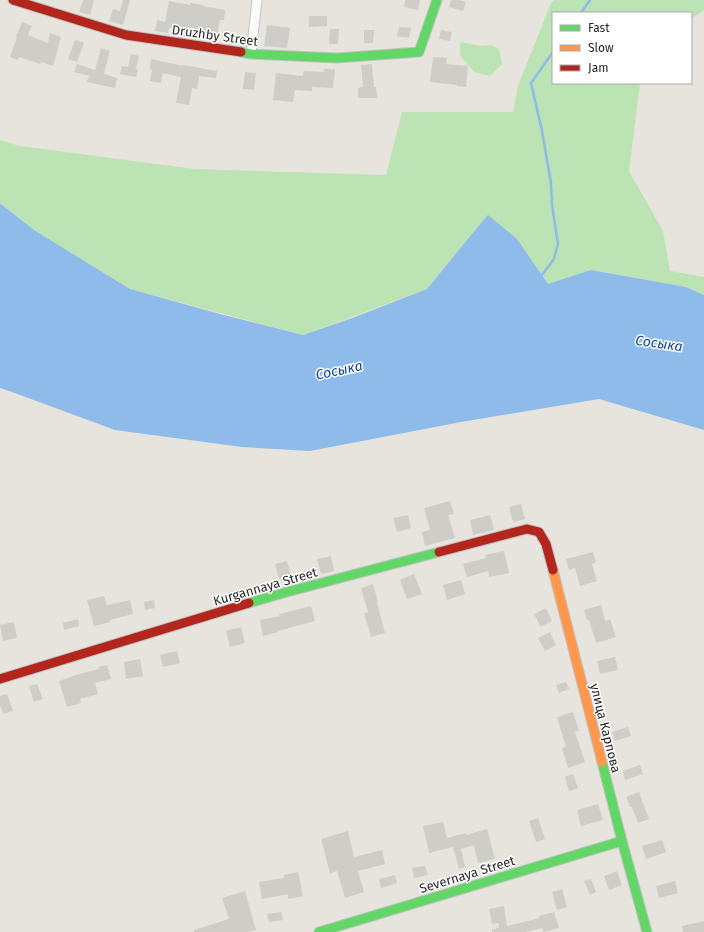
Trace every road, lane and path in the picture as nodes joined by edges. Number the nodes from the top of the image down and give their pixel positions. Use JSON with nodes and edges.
{"nodes":[{"id":1,"x":13,"y":0,"type":"edge"},
{"id":2,"x":257,"y":0,"type":"edge"},
{"id":3,"x":437,"y":0,"type":"edge"},
{"id":4,"x":251,"y":54,"type":"junction"},
{"id":5,"x":539,"y":532,"type":"joint"},
{"id":6,"x":0,"y":679,"type":"edge"},
{"id":7,"x":622,"y":841,"type":"junction"},
{"id":8,"x":319,"y":932,"type":"edge"},
{"id":9,"x":648,"y":932,"type":"edge"}],
"edges":[{"from":1,"to":4,"type":"street","name":"Druzhby Street"},
{"from":2,"to":4,"type":"street"},
{"from":3,"to":4,"type":"street","name":"Druzhby Street"},
{"from":5,"to":6,"type":"street","name":"Kurgannaya Street"},
{"from":5,"to":7,"type":"street","name":"улица Карпова"},
{"from":7,"to":8,"type":"street","name":"Severnaya Street"},
{"from":7,"to":9,"type":"street","name":"улица Карпова"}]}
